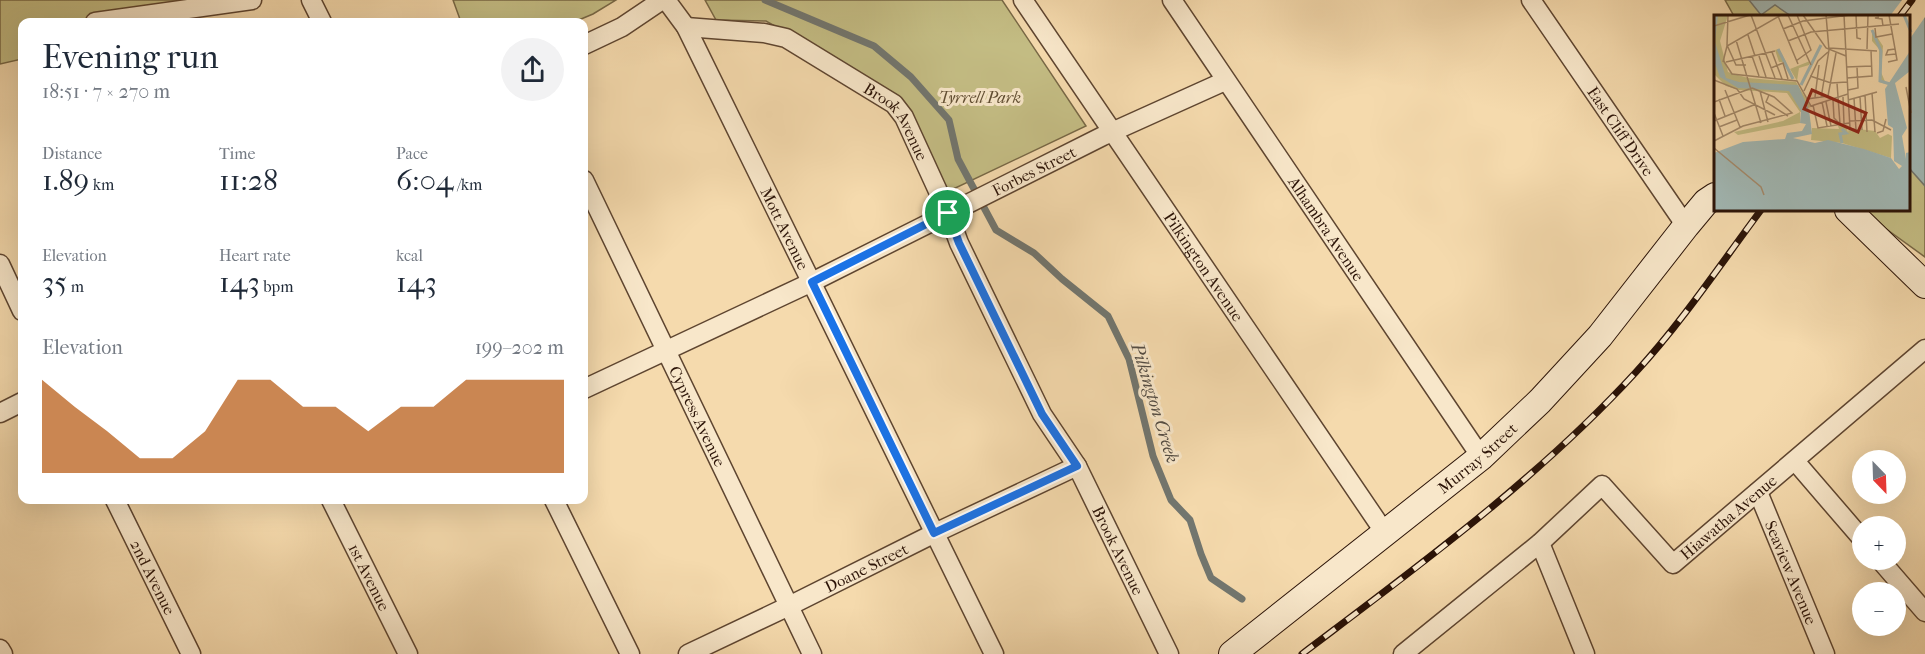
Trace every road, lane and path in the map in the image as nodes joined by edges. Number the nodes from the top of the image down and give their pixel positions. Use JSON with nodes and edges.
{"nodes":[{"id":1,"x":252,"y":0,"type":"edge"},
{"id":2,"x":311,"y":0,"type":"edge"},
{"id":3,"x":664,"y":0,"type":"edge"},
{"id":4,"x":1023,"y":0,"type":"edge"},
{"id":5,"x":1172,"y":0,"type":"edge"},
{"id":6,"x":1531,"y":0,"type":"edge"},
{"id":7,"x":124,"y":18,"type":"edge"},
{"id":8,"x":320,"y":18,"type":"edge"},
{"id":9,"x":686,"y":27,"type":"junction"},
{"id":10,"x":588,"y":43,"type":"edge"},
{"id":11,"x":1225,"y":81,"type":"junction"},
{"id":12,"x":1112,"y":132,"type":"junction"},
{"id":13,"x":588,"y":188,"type":"edge"},
{"id":14,"x":1714,"y":197,"type":"edge"},
{"id":15,"x":1850,"y":212,"type":"edge"},
{"id":16,"x":948,"y":213,"type":"junction"},
{"id":17,"x":1686,"y":226,"type":"junction"},
{"id":18,"x":0,"y":264,"type":"edge"},
{"id":19,"x":812,"y":282,"type":"junction"},
{"id":20,"x":1925,"y":285,"type":"edge"},
{"id":21,"x":18,"y":302,"type":"edge"},
{"id":22,"x":1925,"y":349,"type":"edge"},
{"id":23,"x":667,"y":351,"type":"junction"},
{"id":24,"x":588,"y":387,"type":"edge"},
{"id":25,"x":18,"y":404,"type":"edge"},
{"id":26,"x":0,"y":413,"type":"edge"},
{"id":27,"x":1481,"y":457,"type":"junction"},
{"id":28,"x":1795,"y":461,"type":"junction"},
{"id":29,"x":1077,"y":466,"type":"junction"},
{"id":30,"x":1758,"y":492,"type":"junction"},
{"id":31,"x":117,"y":504,"type":"edge"},
{"id":32,"x":333,"y":504,"type":"edge"},
{"id":33,"x":556,"y":504,"type":"edge"},
{"id":34,"x":1852,"y":527,"type":"edge"},
{"id":35,"x":934,"y":533,"type":"junction"},
{"id":36,"x":1385,"y":533,"type":"junction"},
{"id":37,"x":1540,"y":543,"type":"junction"},
{"id":38,"x":1889,"y":570,"type":"edge"},
{"id":39,"x":789,"y":606,"type":"junction"},
{"id":40,"x":1925,"y":612,"type":"edge"},
{"id":41,"x":0,"y":649,"type":"edge"},
{"id":42,"x":3,"y":654,"type":"edge"},
{"id":43,"x":191,"y":654,"type":"edge"},
{"id":44,"x":408,"y":654,"type":"edge"},
{"id":45,"x":630,"y":654,"type":"edge"},
{"id":46,"x":688,"y":654,"type":"edge"},
{"id":47,"x":812,"y":654,"type":"edge"},
{"id":48,"x":994,"y":654,"type":"edge"},
{"id":49,"x":1169,"y":654,"type":"edge"},
{"id":50,"x":1232,"y":654,"type":"edge"},
{"id":51,"x":1403,"y":654,"type":"edge"},
{"id":52,"x":1585,"y":654,"type":"edge"},
{"id":53,"x":1825,"y":654,"type":"edge"}],
"edges":[{"from":1,"to":7,"type":"street"},
{"from":2,"to":8,"type":"street"},
{"from":3,"to":9,"type":"street","name":"Mott Avenue"},
{"from":3,"to":10,"type":"street"},
{"from":4,"to":12,"type":"street","name":"Pilkington Avenue"},
{"from":5,"to":11,"type":"street","name":"Alhambra Avenue"},
{"from":6,"to":17,"type":"street","name":"East Cliff Drive"},
{"from":9,"to":16,"type":"street","name":"Brook Avenue"},
{"from":9,"to":19,"type":"street","name":"Mott Avenue"},
{"from":11,"to":12,"type":"street","name":"Forbes Street"},
{"from":11,"to":27,"type":"street","name":"Alhambra Avenue"},
{"from":12,"to":16,"type":"street","name":"Forbes Street"},
{"from":12,"to":36,"type":"street","name":"Pilkington Avenue"},
{"from":13,"to":23,"type":"street","name":"Cypress Avenue"},
{"from":14,"to":17,"type":"main road"},
{"from":15,"to":20,"type":"main road"},
{"from":16,"to":19,"type":"street","name":"Forbes Street"},
{"from":16,"to":29,"type":"street","name":"Brook Avenue"},
{"from":17,"to":27,"type":"main road","name":"Murray Street"},
{"from":18,"to":21,"type":"street"},
{"from":19,"to":23,"type":"street","name":"Forbes Street"},
{"from":19,"to":35,"type":"street","name":"Mott Avenue"},
{"from":22,"to":28,"type":"street","name":"Hiawatha Avenue"},
{"from":23,"to":24,"type":"street","name":"Forbes Street"},
{"from":23,"to":39,"type":"street","name":"Cypress Avenue"},
{"from":25,"to":26,"type":"street"},
{"from":27,"to":36,"type":"main road","name":"Murray Street"},
{"from":28,"to":30,"type":"street","name":"Hiawatha Avenue"},
{"from":28,"to":34,"type":"street"},
{"from":29,"to":35,"type":"street","name":"Doane Street"},
{"from":29,"to":49,"type":"street","name":"Brook Avenue"},
{"from":30,"to":37,"type":"street","name":"Hiawatha Avenue"},
{"from":30,"to":53,"type":"street","name":"Seaview Avenue"},
{"from":31,"to":43,"type":"street","name":"2nd Avenue"},
{"from":32,"to":44,"type":"street","name":"1st Avenue"},
{"from":33,"to":45,"type":"street"},
{"from":35,"to":39,"type":"street","name":"Doane Street"},
{"from":35,"to":48,"type":"street","name":"Mott Avenue"},
{"from":36,"to":50,"type":"main road","name":"Murray Street"},
{"from":37,"to":51,"type":"street","name":"Hiawatha Avenue"},
{"from":37,"to":52,"type":"street"},
{"from":38,"to":40,"type":"street"},
{"from":39,"to":46,"type":"street","name":"Doane Street"},
{"from":39,"to":47,"type":"street","name":"Cypress Avenue"},
{"from":41,"to":42,"type":"street"}]}
